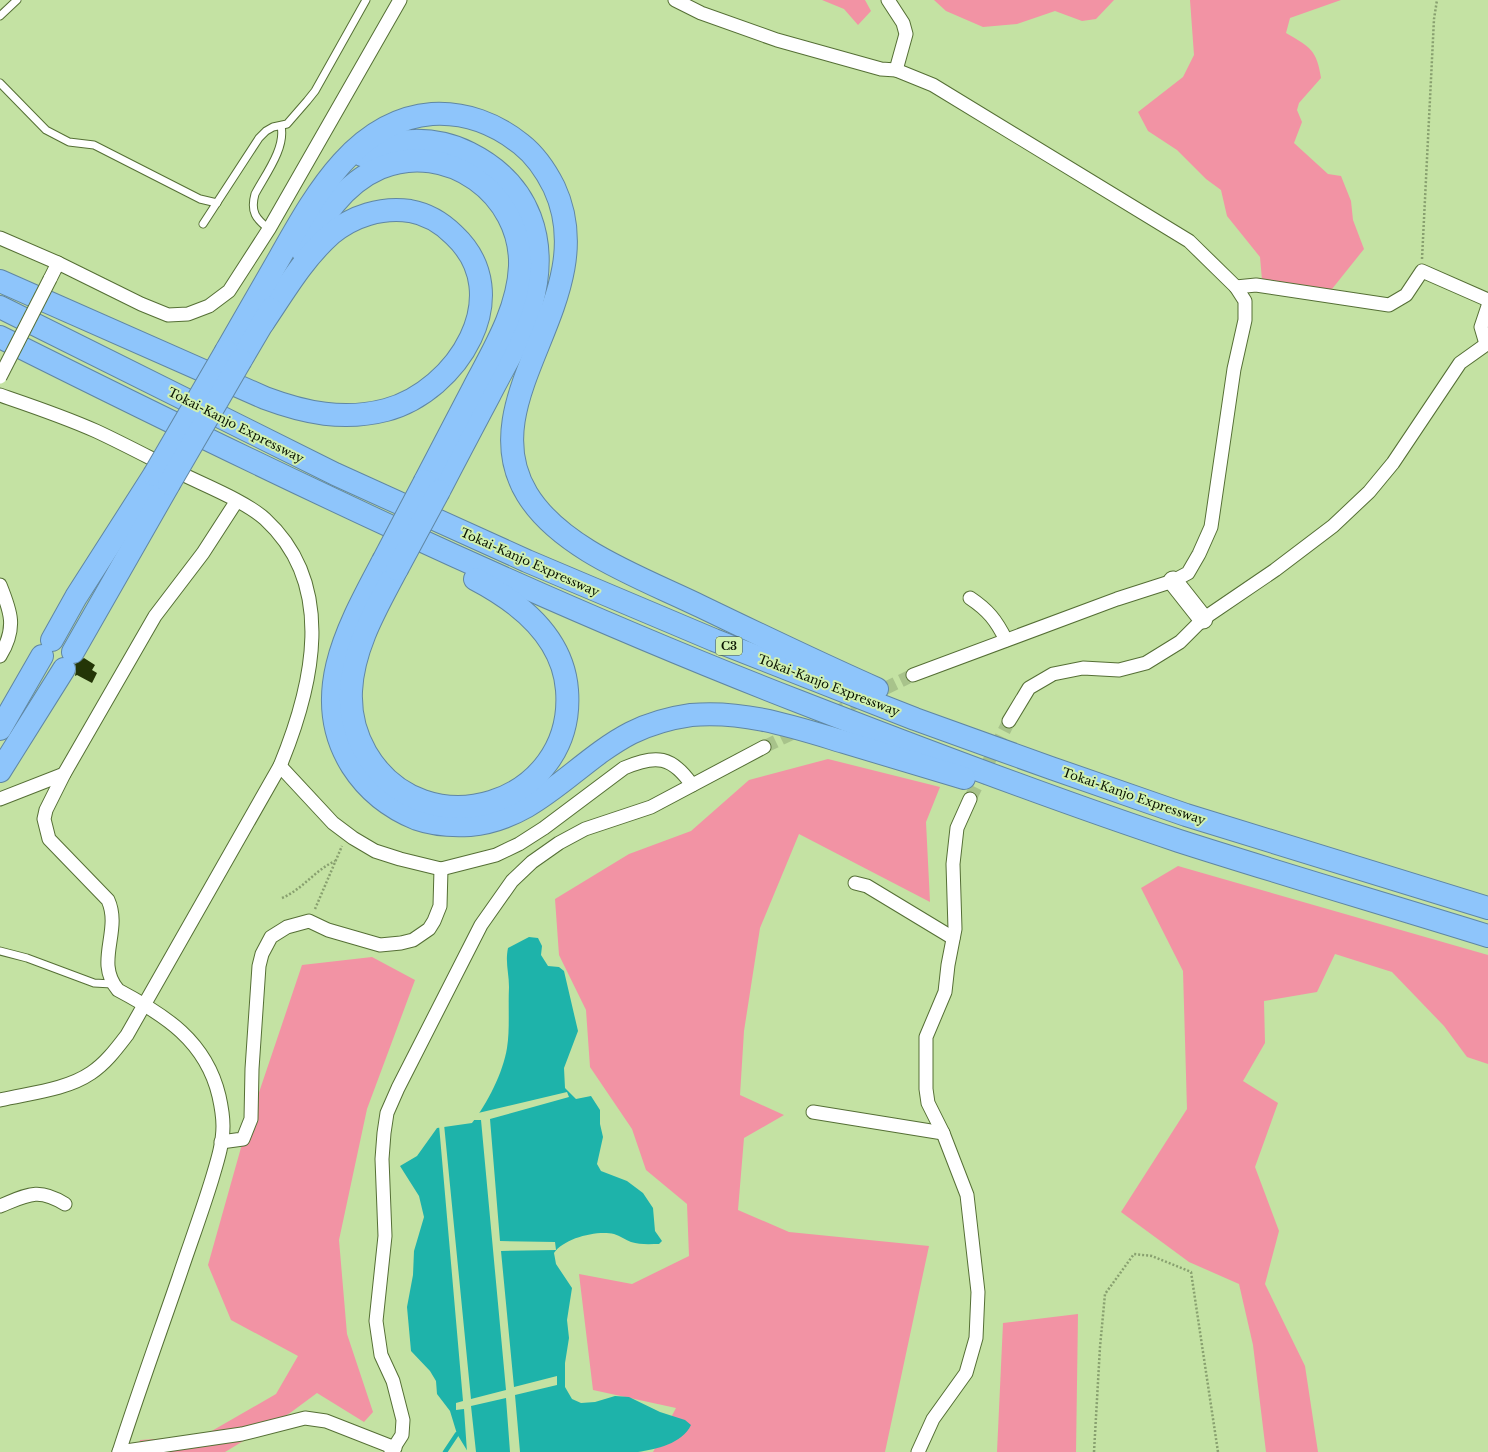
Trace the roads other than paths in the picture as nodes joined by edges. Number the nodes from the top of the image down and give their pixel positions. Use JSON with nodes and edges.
{"nodes":[{"id":1,"x":17,"y":0,"type":"edge"},
{"id":2,"x":366,"y":0,"type":"edge"},
{"id":3,"x":400,"y":0,"type":"edge"},
{"id":4,"x":675,"y":0,"type":"edge"},
{"id":5,"x":888,"y":0,"type":"edge"},
{"id":6,"x":0,"y":16,"type":"edge"},
{"id":7,"x":896,"y":70,"type":"junction"},
{"id":8,"x":0,"y":83,"type":"edge"},
{"id":9,"x":281,"y":126,"type":"junction"},
{"id":10,"x":322,"y":188,"type":"junction"},
{"id":11,"x":217,"y":203,"type":"junction"},
{"id":12,"x":203,"y":224,"type":"dead end"},
{"id":13,"x":269,"y":229,"type":"junction"},
{"id":14,"x":0,"y":238,"type":"edge"},
{"id":15,"x":58,"y":263,"type":"junction"},
{"id":16,"x":0,"y":281,"type":"edge"},
{"id":17,"x":1236,"y":287,"type":"junction"},
{"id":18,"x":1488,"y":300,"type":"edge"},
{"id":19,"x":1488,"y":306,"type":"edge"},
{"id":20,"x":0,"y":307,"type":"edge"},
{"id":21,"x":263,"y":323,"type":"junction"},
{"id":22,"x":0,"y":337,"type":"edge"},
{"id":23,"x":1487,"y":344,"type":"edge"},
{"id":24,"x":234,"y":356,"type":"junction"},
{"id":25,"x":0,"y":377,"type":"edge"},
{"id":26,"x":0,"y":394,"type":"edge"},
{"id":27,"x":157,"y":416,"type":"junction"},
{"id":28,"x":161,"y":479,"type":"junction"},
{"id":29,"x":432,"y":486,"type":"junction"},
{"id":30,"x":236,"y":502,"type":"junction"},
{"id":31,"x":390,"y":565,"type":"junction"},
{"id":32,"x":1173,"y":582,"type":"junction"},
{"id":33,"x":0,"y":585,"type":"edge"},
{"id":34,"x":970,"y":598,"type":"dead end"},
{"id":35,"x":1203,"y":619,"type":"junction"},
{"id":36,"x":1006,"y":640,"type":"junction"},
{"id":37,"x":0,"y":656,"type":"edge"},
{"id":38,"x":913,"y":675,"type":"tunnel mouth"},
{"id":39,"x":1009,"y":721,"type":"tunnel mouth"},
{"id":40,"x":0,"y":729,"type":"edge"},
{"id":41,"x":764,"y":747,"type":"tunnel mouth"},
{"id":42,"x":280,"y":766,"type":"junction"},
{"id":43,"x":0,"y":771,"type":"edge"},
{"id":44,"x":64,"y":774,"type":"junction"},
{"id":45,"x":692,"y":785,"type":"junction"},
{"id":46,"x":0,"y":799,"type":"edge"},
{"id":47,"x":970,"y":799,"type":"tunnel mouth"},
{"id":48,"x":1186,"y":815,"type":"junction"},
{"id":49,"x":1176,"y":840,"type":"junction"},
{"id":50,"x":441,"y":868,"type":"junction"},
{"id":51,"x":855,"y":883,"type":"dead end"},
{"id":52,"x":1488,"y":908,"type":"edge"},
{"id":53,"x":1488,"y":936,"type":"edge"},
{"id":54,"x":953,"y":938,"type":"junction"},
{"id":55,"x":0,"y":951,"type":"edge"},
{"id":56,"x":112,"y":984,"type":"junction"},
{"id":57,"x":144,"y":1004,"type":"junction"},
{"id":58,"x":0,"y":1100,"type":"edge"},
{"id":59,"x":813,"y":1112,"type":"dead end"},
{"id":60,"x":943,"y":1133,"type":"junction"},
{"id":61,"x":221,"y":1142,"type":"junction"},
{"id":62,"x":65,"y":1204,"type":"dead end"},
{"id":63,"x":0,"y":1206,"type":"edge"},
{"id":64,"x":393,"y":1450,"type":"edge"},
{"id":65,"x":119,"y":1452,"type":"edge"},
{"id":66,"x":918,"y":1452,"type":"edge"}],
"edges":[{"from":1,"to":6,"type":"lane"},
{"from":2,"to":9,"type":"lane"},
{"from":3,"to":13,"type":"street"},
{"from":4,"to":7,"type":"street"},
{"from":5,"to":7,"type":"street"},
{"from":7,"to":17,"type":"street"},
{"from":8,"to":11,"type":"lane"},
{"from":9,"to":11,"type":"lane"},
{"from":9,"to":13,"type":"lane"},
{"from":10,"to":24,"type":"highway"},
{"from":10,"to":29,"type":"highway"},
{"from":10,"to":48,"type":"highway"},
{"from":11,"to":12,"type":"lane"},
{"from":13,"to":15,"type":"street"},
{"from":14,"to":15,"type":"street"},
{"from":15,"to":25,"type":"street","bridge":true},
{"from":16,"to":21,"type":"highway"},
{"from":17,"to":18,"type":"street"},
{"from":17,"to":32,"type":"street"},
{"from":19,"to":23,"type":"street"},
{"from":20,"to":48,"type":"highway","name":"Tokai-Kanjo Expressway","number":"C3"},
{"from":21,"to":24,"type":"highway"},
{"from":21,"to":29,"type":"highway"},
{"from":22,"to":27,"type":"highway","name":"Tokai-Kanjo Expressway","number":"C3"},
{"from":23,"to":35,"type":"street"},
{"from":24,"to":28,"type":"highway","bridge":true},
{"from":26,"to":30,"type":"street"},
{"from":27,"to":31,"type":"highway"},
{"from":27,"to":49,"type":"highway","name":"Tokai-Kanjo Expressway","number":"C3"},
{"from":28,"to":40,"type":"highway"},
{"from":28,"to":43,"type":"highway"},
{"from":29,"to":31,"type":"highway","bridge":true},
{"from":30,"to":42,"type":"street"},
{"from":30,"to":44,"type":"street"},
{"from":31,"to":49,"type":"highway"},
{"from":32,"to":35,"type":"street"},
{"from":32,"to":36,"type":"street"},
{"from":33,"to":37,"type":"street"},
{"from":34,"to":36,"type":"street"},
{"from":35,"to":39,"type":"street"},
{"from":36,"to":38,"type":"street"},
{"from":41,"to":45,"type":"street"},
{"from":42,"to":50,"type":"street"},
{"from":42,"to":57,"type":"street"},
{"from":44,"to":46,"type":"street"},
{"from":44,"to":56,"type":"street"},
{"from":45,"to":50,"type":"street"},
{"from":45,"to":64,"type":"street"},
{"from":47,"to":54,"type":"street"},
{"from":48,"to":52,"type":"highway","name":"Tokai-Kanjo Expressway","number":"C3"},
{"from":49,"to":53,"type":"highway","name":"Tokai-Kanjo Expressway","number":"C3"},
{"from":50,"to":61,"type":"street"},
{"from":51,"to":54,"type":"street"},
{"from":54,"to":60,"type":"street"},
{"from":55,"to":56,"type":"lane"},
{"from":56,"to":57,"type":"street"},
{"from":57,"to":58,"type":"street"},
{"from":57,"to":61,"type":"street"},
{"from":59,"to":60,"type":"street"},
{"from":60,"to":66,"type":"street"},
{"from":61,"to":65,"type":"street"},
{"from":62,"to":63,"type":"street"},
{"from":64,"to":65,"type":"street"}]}
